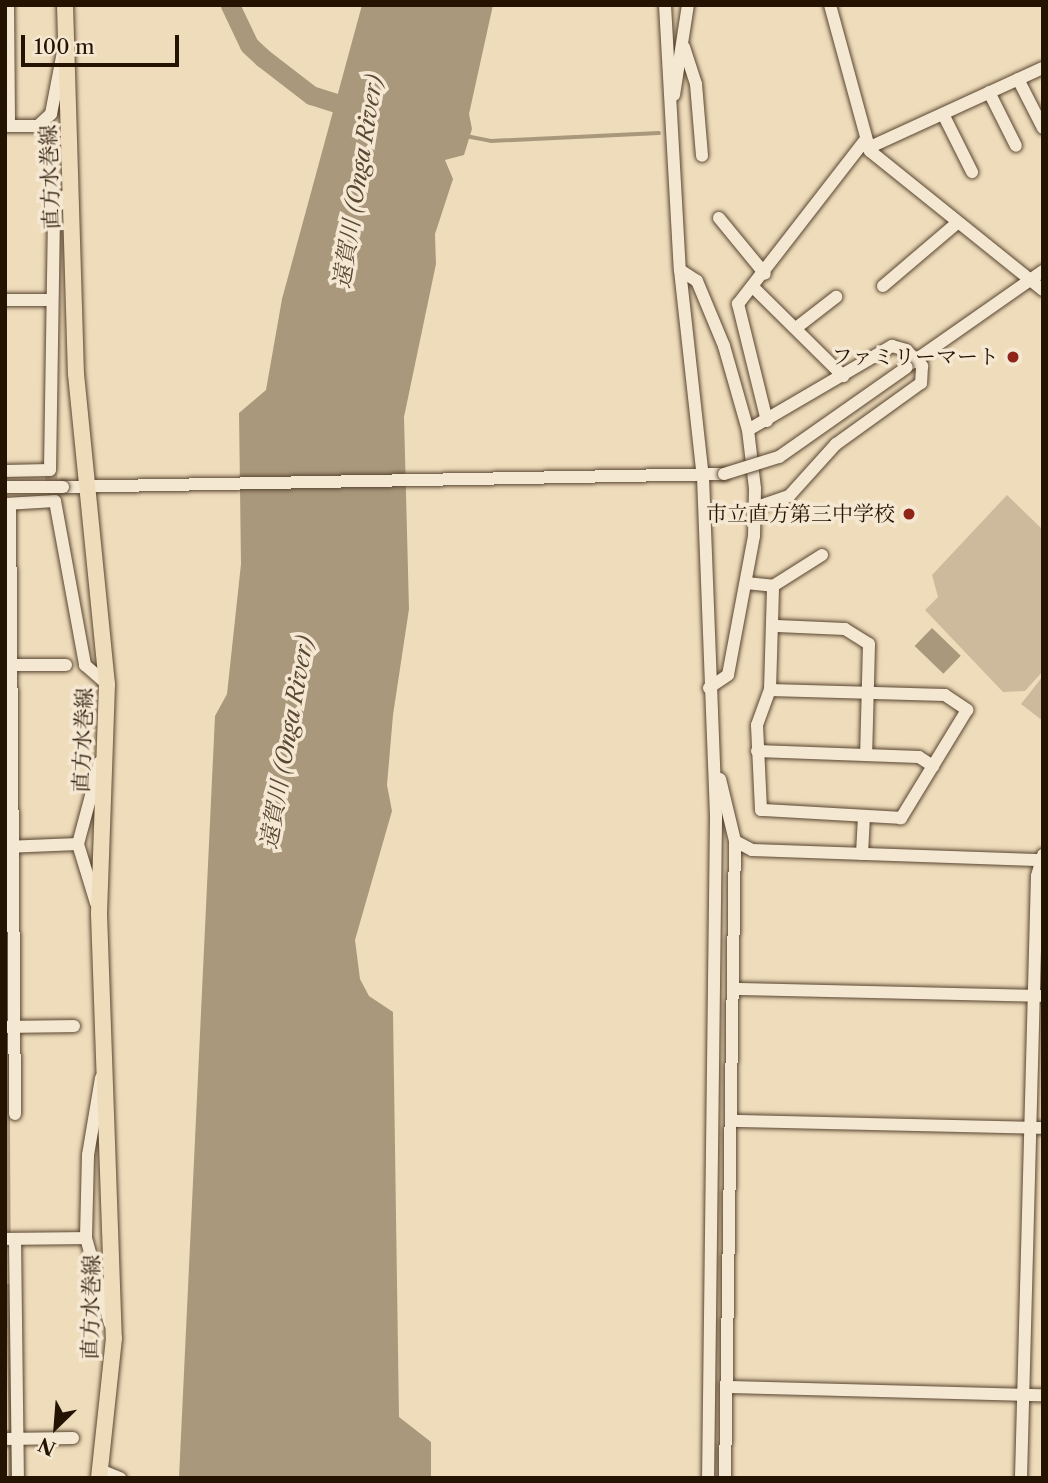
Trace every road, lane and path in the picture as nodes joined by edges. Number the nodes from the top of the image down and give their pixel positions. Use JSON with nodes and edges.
{"nodes":[{"id":1,"x":8,"y":5,"type":"edge"},
{"id":2,"x":65,"y":5,"type":"edge"},
{"id":3,"x":665,"y":5,"type":"edge"},
{"id":4,"x":688,"y":5,"type":"edge"},
{"id":5,"x":830,"y":5,"type":"edge"},
{"id":6,"x":66,"y":37,"type":"junction"},
{"id":7,"x":684,"y":47,"type":"junction"},
{"id":8,"x":1043,"y":68,"type":"edge"},
{"id":9,"x":1018,"y":79,"type":"junction"},
{"id":10,"x":989,"y":92,"type":"junction"},
{"id":11,"x":671,"y":107,"type":"junction"},
{"id":12,"x":943,"y":114,"type":"junction"},
{"id":13,"x":7,"y":126,"type":"edge"},
{"id":14,"x":1043,"y":128,"type":"edge"},
{"id":15,"x":867,"y":144,"type":"junction"},
{"id":16,"x":1016,"y":146,"type":"dead end"},
{"id":17,"x":702,"y":156,"type":"dead end"},
{"id":18,"x":972,"y":172,"type":"dead end"},
{"id":19,"x":72,"y":192,"type":"junction"},
{"id":20,"x":719,"y":218,"type":"dead end"},
{"id":21,"x":957,"y":223,"type":"junction"},
{"id":22,"x":680,"y":270,"type":"junction"},
{"id":23,"x":1043,"y":271,"type":"edge"},
{"id":24,"x":765,"y":274,"type":"junction"},
{"id":25,"x":1028,"y":278,"type":"junction"},
{"id":26,"x":883,"y":286,"type":"dead end"},
{"id":27,"x":753,"y":287,"type":"junction"},
{"id":28,"x":1043,"y":290,"type":"edge"},
{"id":29,"x":836,"y":297,"type":"dead end"},
{"id":30,"x":6,"y":300,"type":"edge"},
{"id":31,"x":50,"y":300,"type":"junction"},
{"id":32,"x":796,"y":328,"type":"junction"},
{"id":33,"x":912,"y":363,"type":"junction"},
{"id":34,"x":843,"y":376,"type":"junction"},
{"id":35,"x":767,"y":421,"type":"junction"},
{"id":36,"x":748,"y":430,"type":"junction"},
{"id":37,"x":6,"y":471,"type":"edge"},
{"id":38,"x":703,"y":477,"type":"junction"},
{"id":39,"x":5,"y":487,"type":"edge"},
{"id":40,"x":96,"y":487,"type":"junction"},
{"id":41,"x":8,"y":504,"type":"edge"},
{"id":42,"x":755,"y":508,"type":"junction"},
{"id":43,"x":822,"y":555,"type":"dead end"},
{"id":44,"x":746,"y":583,"type":"junction"},
{"id":45,"x":773,"y":586,"type":"junction"},
{"id":46,"x":777,"y":625,"type":"junction"},
{"id":47,"x":8,"y":665,"type":"edge"},
{"id":48,"x":66,"y":665,"type":"dead end"},
{"id":49,"x":107,"y":684,"type":"junction"},
{"id":50,"x":709,"y":688,"type":"junction"},
{"id":51,"x":770,"y":690,"type":"junction"},
{"id":52,"x":868,"y":693,"type":"junction"},
{"id":53,"x":713,"y":748,"type":"junction"},
{"id":54,"x":103,"y":750,"type":"junction"},
{"id":55,"x":757,"y":751,"type":"junction"},
{"id":56,"x":866,"y":755,"type":"junction"},
{"id":57,"x":933,"y":766,"type":"junction"},
{"id":58,"x":864,"y":816,"type":"junction"},
{"id":59,"x":735,"y":841,"type":"junction"},
{"id":60,"x":78,"y":844,"type":"junction"},
{"id":61,"x":9,"y":847,"type":"edge"},
{"id":62,"x":862,"y":854,"type":"junction"},
{"id":63,"x":1042,"y":858,"type":"edge"},
{"id":64,"x":99,"y":914,"type":"junction"},
{"id":65,"x":735,"y":989,"type":"junction"},
{"id":66,"x":1038,"y":996,"type":"edge"},
{"id":67,"x":74,"y":1026,"type":"dead end"},
{"id":68,"x":9,"y":1027,"type":"edge"},
{"id":69,"x":101,"y":1078,"type":"junction"},
{"id":70,"x":15,"y":1114,"type":"dead end"},
{"id":71,"x":735,"y":1121,"type":"junction"},
{"id":72,"x":1036,"y":1128,"type":"edge"},
{"id":73,"x":86,"y":1238,"type":"junction"},
{"id":74,"x":10,"y":1239,"type":"edge"},
{"id":75,"x":114,"y":1338,"type":"junction"},
{"id":76,"x":727,"y":1387,"type":"junction"},
{"id":77,"x":1024,"y":1395,"type":"junction"},
{"id":78,"x":1043,"y":1395,"type":"edge"},
{"id":79,"x":73,"y":1438,"type":"dead end"},
{"id":80,"x":11,"y":1439,"type":"edge"},
{"id":81,"x":100,"y":1474,"type":"edge"},
{"id":82,"x":18,"y":1478,"type":"edge"},
{"id":83,"x":120,"y":1478,"type":"edge"},
{"id":84,"x":708,"y":1478,"type":"edge"},
{"id":85,"x":725,"y":1478,"type":"edge"},
{"id":86,"x":1021,"y":1478,"type":"edge"}],
"edges":[{"from":1,"to":13,"type":"street"},
{"from":2,"to":6,"type":"main road","name":"直方水巻線"},
{"from":3,"to":11,"type":"street"},
{"from":4,"to":7,"type":"street"},
{"from":5,"to":15,"type":"street"},
{"from":6,"to":13,"type":"street"},
{"from":6,"to":19,"type":"main road","name":"直方水巻線"},
{"from":7,"to":11,"type":"street"},
{"from":7,"to":17,"type":"street"},
{"from":8,"to":9,"type":"street"},
{"from":9,"to":10,"type":"street"},
{"from":9,"to":14,"type":"street"},
{"from":10,"to":12,"type":"street"},
{"from":10,"to":16,"type":"street"},
{"from":11,"to":22,"type":"street"},
{"from":12,"to":15,"type":"street"},
{"from":12,"to":18,"type":"street"},
{"from":15,"to":21,"type":"street"},
{"from":15,"to":24,"type":"street"},
{"from":19,"to":31,"type":"street"},
{"from":19,"to":40,"type":"main road","name":"直方水巻線"},
{"from":20,"to":24,"type":"street"},
{"from":21,"to":25,"type":"street"},
{"from":21,"to":26,"type":"street"},
{"from":22,"to":36,"type":"street"},
{"from":22,"to":38,"type":"street"},
{"from":23,"to":25,"type":"street"},
{"from":24,"to":27,"type":"street"},
{"from":25,"to":28,"type":"street"},
{"from":25,"to":33,"type":"street"},
{"from":27,"to":32,"type":"street"},
{"from":27,"to":35,"type":"street"},
{"from":29,"to":32,"type":"street"},
{"from":30,"to":31,"type":"street"},
{"from":31,"to":37,"type":"street"},
{"from":32,"to":34,"type":"street"},
{"from":33,"to":34,"type":"street"},
{"from":33,"to":38,"type":"street","bridge":true},
{"from":33,"to":42,"type":"street"},
{"from":34,"to":35,"type":"street"},
{"from":35,"to":36,"type":"street"},
{"from":36,"to":42,"type":"street"},
{"from":38,"to":40,"type":"street"},
{"from":38,"to":50,"type":"street"},
{"from":39,"to":40,"type":"street","bridge":true},
{"from":40,"to":49,"type":"main road","name":"直方水巻線"},
{"from":41,"to":47,"type":"street"},
{"from":41,"to":49,"type":"street"},
{"from":42,"to":44,"type":"street"},
{"from":43,"to":45,"type":"street"},
{"from":44,"to":45,"type":"street"},
{"from":44,"to":50,"type":"street"},
{"from":45,"to":46,"type":"street"},
{"from":46,"to":51,"type":"street"},
{"from":46,"to":52,"type":"street"},
{"from":47,"to":48,"type":"street"},
{"from":47,"to":61,"type":"street"},
{"from":49,"to":54,"type":"main road","name":"直方水巻線"},
{"from":50,"to":53,"type":"street"},
{"from":51,"to":52,"type":"street"},
{"from":51,"to":55,"type":"street"},
{"from":52,"to":56,"type":"street"},
{"from":52,"to":57,"type":"street"},
{"from":53,"to":59,"type":"street"},
{"from":53,"to":84,"type":"street"},
{"from":54,"to":60,"type":"street"},
{"from":54,"to":64,"type":"main road","name":"直方水巻線"},
{"from":55,"to":56,"type":"street"},
{"from":55,"to":58,"type":"street"},
{"from":56,"to":57,"type":"street"},
{"from":57,"to":58,"type":"street"},
{"from":58,"to":62,"type":"street"},
{"from":59,"to":62,"type":"street"},
{"from":59,"to":65,"type":"street"},
{"from":60,"to":61,"type":"street"},
{"from":60,"to":64,"type":"street"},
{"from":61,"to":68,"type":"street"},
{"from":62,"to":63,"type":"street"},
{"from":63,"to":66,"type":"street"},
{"from":64,"to":69,"type":"main road","name":"直方水巻線"},
{"from":65,"to":66,"type":"street"},
{"from":65,"to":71,"type":"street"},
{"from":66,"to":72,"type":"street"},
{"from":67,"to":68,"type":"street"},
{"from":68,"to":70,"type":"street"},
{"from":69,"to":73,"type":"street"},
{"from":69,"to":75,"type":"main road","name":"直方水巻線"},
{"from":71,"to":72,"type":"street"},
{"from":71,"to":76,"type":"street"},
{"from":72,"to":77,"type":"street"},
{"from":73,"to":74,"type":"street"},
{"from":73,"to":75,"type":"street"},
{"from":74,"to":80,"type":"street"},
{"from":75,"to":81,"type":"main road","name":"直方水巻線"},
{"from":76,"to":77,"type":"street"},
{"from":76,"to":85,"type":"street"},
{"from":77,"to":78,"type":"street"},
{"from":77,"to":86,"type":"street"},
{"from":79,"to":80,"type":"street"},
{"from":80,"to":82,"type":"street"},
{"from":81,"to":83,"type":"street"}]}
